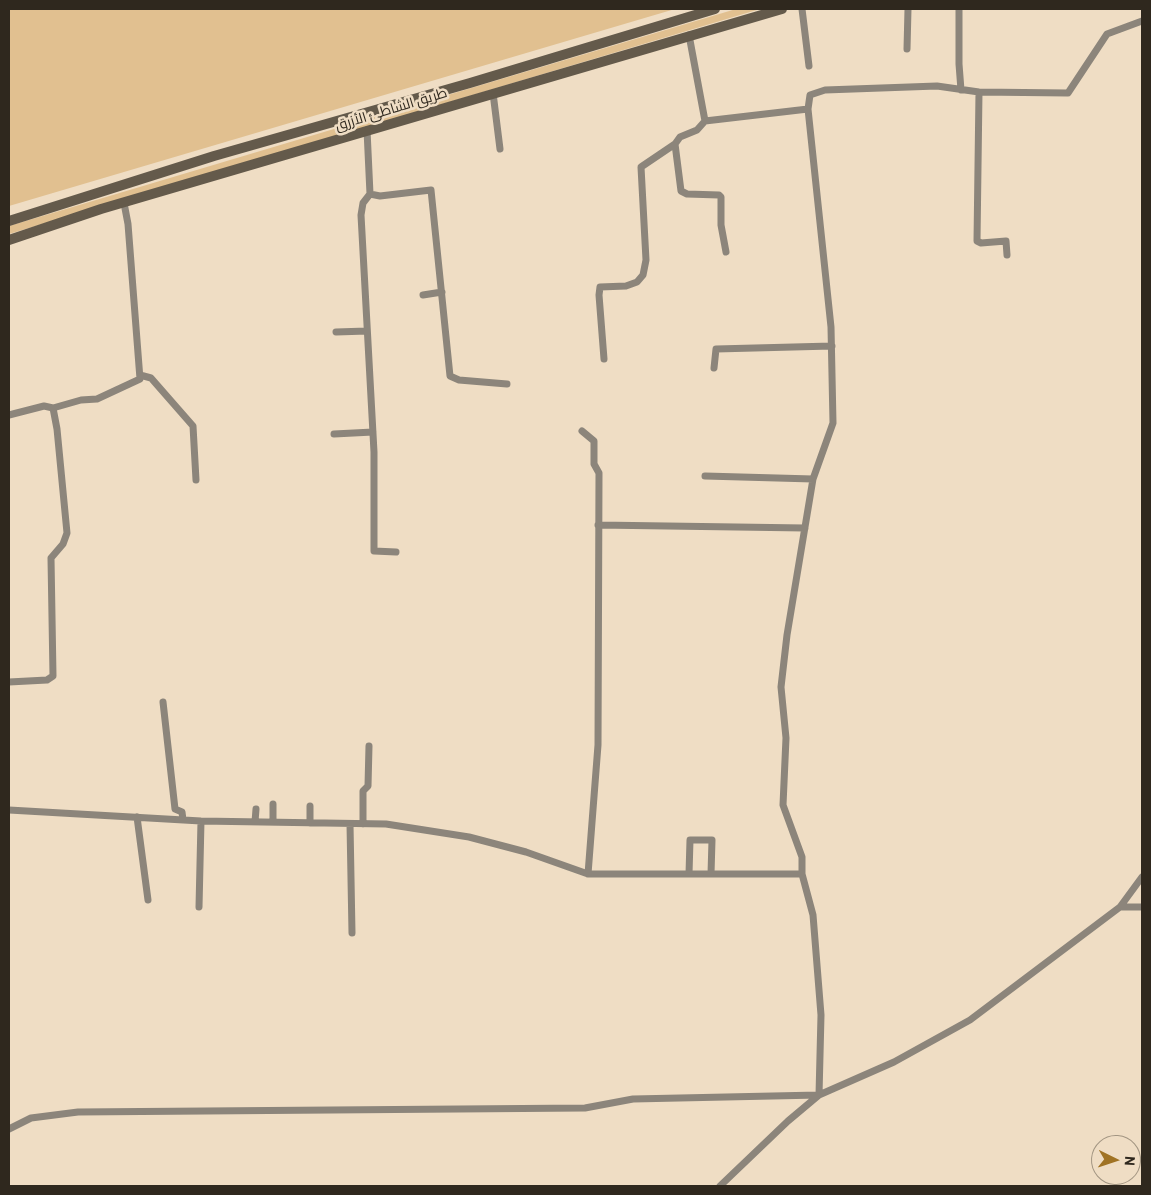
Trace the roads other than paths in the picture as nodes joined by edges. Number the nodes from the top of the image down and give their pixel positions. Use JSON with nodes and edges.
{"nodes":[{"id":1,"x":715,"y":9,"type":"edge"},
{"id":2,"x":782,"y":9,"type":"edge"},
{"id":3,"x":802,"y":9,"type":"edge"},
{"id":4,"x":908,"y":9,"type":"edge"},
{"id":5,"x":959,"y":9,"type":"edge"},
{"id":6,"x":1142,"y":21,"type":"edge"},
{"id":7,"x":689,"y":35,"type":"junction"},
{"id":8,"x":907,"y":50,"type":"dead end"},
{"id":9,"x":809,"y":66,"type":"dead end"},
{"id":10,"x":961,"y":90,"type":"junction"},
{"id":11,"x":979,"y":92,"type":"junction"},
{"id":12,"x":493,"y":93,"type":"junction"},
{"id":13,"x":808,"y":109,"type":"junction"},
{"id":14,"x":705,"y":121,"type":"junction"},
{"id":15,"x":367,"y":130,"type":"junction"},
{"id":16,"x":675,"y":144,"type":"junction"},
{"id":17,"x":500,"y":149,"type":"dead end"},
{"id":18,"x":370,"y":194,"type":"junction"},
{"id":19,"x":124,"y":203,"type":"junction"},
{"id":20,"x":9,"y":221,"type":"edge"},
{"id":21,"x":9,"y":240,"type":"edge"},
{"id":22,"x":726,"y":252,"type":"dead end"},
{"id":23,"x":1007,"y":255,"type":"dead end"},
{"id":24,"x":442,"y":292,"type":"junction"},
{"id":25,"x":423,"y":295,"type":"dead end"},
{"id":26,"x":367,"y":331,"type":"junction"},
{"id":27,"x":336,"y":332,"type":"dead end"},
{"id":28,"x":832,"y":346,"type":"junction"},
{"id":29,"x":604,"y":359,"type":"dead end"},
{"id":30,"x":714,"y":368,"type":"dead end"},
{"id":31,"x":140,"y":375,"type":"junction"},
{"id":32,"x":507,"y":384,"type":"dead end"},
{"id":33,"x":53,"y":408,"type":"junction"},
{"id":34,"x":9,"y":415,"type":"edge"},
{"id":35,"x":582,"y":431,"type":"dead end"},
{"id":36,"x":373,"y":432,"type":"junction"},
{"id":37,"x":334,"y":434,"type":"dead end"},
{"id":38,"x":705,"y":476,"type":"dead end"},
{"id":39,"x":813,"y":479,"type":"junction"},
{"id":40,"x":196,"y":480,"type":"dead end"},
{"id":41,"x":598,"y":526,"type":"junction"},
{"id":42,"x":805,"y":528,"type":"junction"},
{"id":43,"x":396,"y":552,"type":"dead end"},
{"id":44,"x":9,"y":682,"type":"edge"},
{"id":45,"x":163,"y":702,"type":"dead end"},
{"id":46,"x":369,"y":746,"type":"dead end"},
{"id":47,"x":273,"y":804,"type":"dead end"},
{"id":48,"x":310,"y":806,"type":"dead end"},
{"id":49,"x":256,"y":809,"type":"dead end"},
{"id":50,"x":9,"y":810,"type":"edge"},
{"id":51,"x":137,"y":817,"type":"junction"},
{"id":52,"x":183,"y":820,"type":"junction"},
{"id":53,"x":201,"y":821,"type":"junction"},
{"id":54,"x":255,"y":822,"type":"junction"},
{"id":55,"x":273,"y":822,"type":"junction"},
{"id":56,"x":310,"y":823,"type":"junction"},
{"id":57,"x":350,"y":824,"type":"junction"},
{"id":58,"x":363,"y":824,"type":"junction"},
{"id":59,"x":588,"y":874,"type":"junction"},
{"id":60,"x":689,"y":874,"type":"junction"},
{"id":61,"x":711,"y":874,"type":"junction"},
{"id":62,"x":802,"y":874,"type":"junction"},
{"id":63,"x":1142,"y":876,"type":"edge"},
{"id":64,"x":148,"y":900,"type":"dead end"},
{"id":65,"x":199,"y":907,"type":"dead end"},
{"id":66,"x":1120,"y":907,"type":"junction"},
{"id":67,"x":1142,"y":907,"type":"edge"},
{"id":68,"x":352,"y":933,"type":"dead end"},
{"id":69,"x":819,"y":1095,"type":"junction"},
{"id":70,"x":9,"y":1129,"type":"edge"},
{"id":71,"x":720,"y":1186,"type":"edge"}],
"edges":[{"from":1,"to":20,"type":"main road","name":"طريق الشاطئ الأزرق"},
{"from":2,"to":7,"type":"main road","name":"طريق الشاطئ الأزرق"},
{"from":3,"to":9,"type":"street"},
{"from":4,"to":8,"type":"street"},
{"from":5,"to":10,"type":"street"},
{"from":6,"to":11,"type":"street"},
{"from":7,"to":12,"type":"main road","name":"طريق الشاطئ الأزرق"},
{"from":7,"to":14,"type":"street"},
{"from":10,"to":11,"type":"street"},
{"from":10,"to":13,"type":"street"},
{"from":11,"to":23,"type":"street"},
{"from":12,"to":15,"type":"main road","name":"طريق الشاطئ الأزرق"},
{"from":12,"to":17,"type":"street"},
{"from":13,"to":14,"type":"street"},
{"from":13,"to":28,"type":"street"},
{"from":14,"to":16,"type":"street"},
{"from":15,"to":18,"type":"street"},
{"from":15,"to":19,"type":"main road","name":"طريق الشاطئ الأزرق"},
{"from":16,"to":22,"type":"street"},
{"from":16,"to":29,"type":"street"},
{"from":18,"to":24,"type":"street"},
{"from":18,"to":26,"type":"street"},
{"from":19,"to":21,"type":"main road","name":"طريق الشاطئ الأزرق"},
{"from":19,"to":31,"type":"street"},
{"from":24,"to":25,"type":"street"},
{"from":24,"to":32,"type":"street"},
{"from":26,"to":27,"type":"street"},
{"from":26,"to":36,"type":"street"},
{"from":28,"to":30,"type":"street"},
{"from":28,"to":39,"type":"street"},
{"from":31,"to":33,"type":"street"},
{"from":31,"to":40,"type":"street"},
{"from":33,"to":34,"type":"street"},
{"from":33,"to":44,"type":"street"},
{"from":35,"to":41,"type":"street"},
{"from":36,"to":37,"type":"street"},
{"from":36,"to":43,"type":"street"},
{"from":38,"to":39,"type":"street"},
{"from":39,"to":42,"type":"street"},
{"from":41,"to":42,"type":"street"},
{"from":41,"to":59,"type":"street"},
{"from":42,"to":62,"type":"street"},
{"from":45,"to":52,"type":"street"},
{"from":46,"to":58,"type":"street"},
{"from":47,"to":55,"type":"street"},
{"from":48,"to":56,"type":"street"},
{"from":49,"to":54,"type":"street"},
{"from":50,"to":51,"type":"street"},
{"from":51,"to":52,"type":"street"},
{"from":51,"to":64,"type":"street"},
{"from":52,"to":53,"type":"street"},
{"from":53,"to":54,"type":"street"},
{"from":53,"to":65,"type":"street"},
{"from":54,"to":55,"type":"street"},
{"from":55,"to":56,"type":"street"},
{"from":56,"to":57,"type":"street"},
{"from":57,"to":58,"type":"street"},
{"from":57,"to":68,"type":"street"},
{"from":58,"to":59,"type":"street"},
{"from":59,"to":60,"type":"street"},
{"from":60,"to":61,"type":"street"},
{"from":60,"to":61,"type":"street"},
{"from":61,"to":62,"type":"street"},
{"from":62,"to":69,"type":"street"},
{"from":63,"to":66,"type":"street"},
{"from":66,"to":67,"type":"street"},
{"from":66,"to":69,"type":"street"},
{"from":69,"to":70,"type":"street"},
{"from":69,"to":71,"type":"street"}]}
